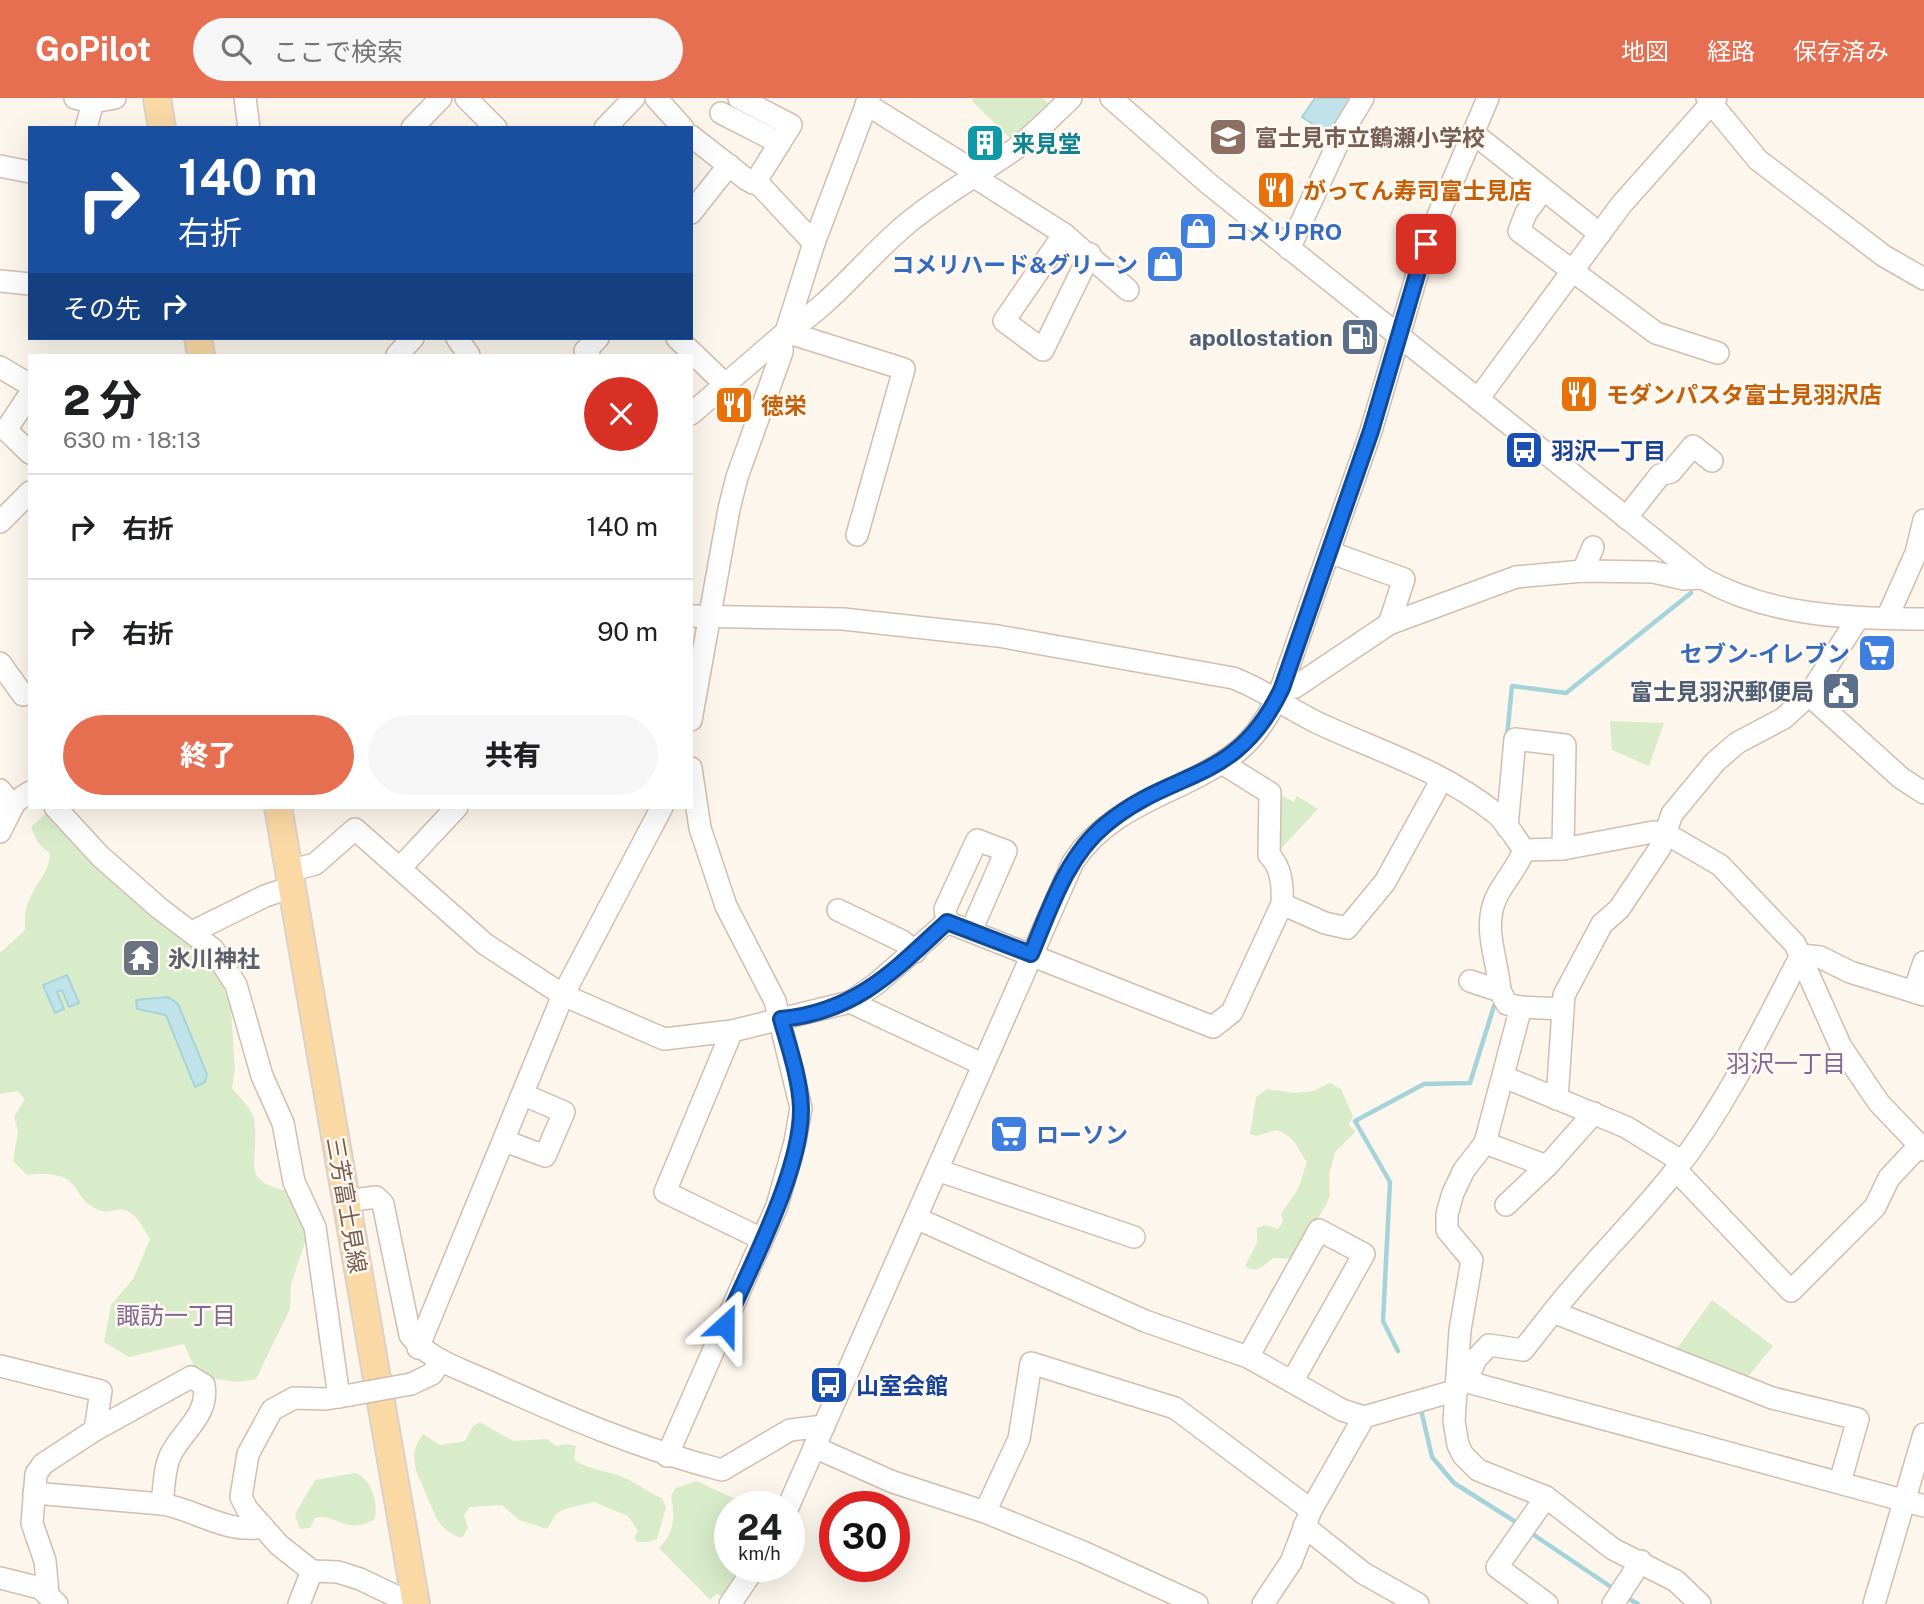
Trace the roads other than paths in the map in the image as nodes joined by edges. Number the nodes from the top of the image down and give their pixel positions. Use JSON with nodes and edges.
{"nodes":[{"id":1,"x":115,"y":98,"type":"edge"},
{"id":2,"x":157,"y":98,"type":"edge"},
{"id":3,"x":245,"y":98,"type":"edge"},
{"id":4,"x":441,"y":98,"type":"edge"},
{"id":5,"x":466,"y":98,"type":"edge"},
{"id":6,"x":634,"y":98,"type":"edge"},
{"id":7,"x":656,"y":98,"type":"edge"},
{"id":8,"x":1071,"y":98,"type":"edge"},
{"id":9,"x":1111,"y":98,"type":"edge"},
{"id":10,"x":1363,"y":98,"type":"edge"},
{"id":11,"x":1488,"y":98,"type":"edge"},
{"id":12,"x":84,"y":100,"type":"edge"},
{"id":13,"x":1712,"y":100,"type":"edge"},
{"id":14,"x":867,"y":101,"type":"edge"},
{"id":15,"x":731,"y":103,"type":"edge"},
{"id":16,"x":86,"y":126,"type":"edge"},
{"id":17,"x":162,"y":126,"type":"edge"},
{"id":18,"x":249,"y":126,"type":"edge"},
{"id":19,"x":414,"y":126,"type":"edge"},
{"id":20,"x":494,"y":126,"type":"edge"},
{"id":21,"x":607,"y":126,"type":"edge"},
{"id":22,"x":681,"y":126,"type":"edge"},
{"id":23,"x":1473,"y":133,"type":"junction"},
{"id":24,"x":696,"y":140,"type":"edge"},
{"id":25,"x":729,"y":165,"type":"junction"},
{"id":26,"x":0,"y":166,"type":"edge"},
{"id":27,"x":28,"y":172,"type":"edge"},
{"id":28,"x":975,"y":175,"type":"junction"},
{"id":29,"x":756,"y":181,"type":"junction"},
{"id":30,"x":1543,"y":190,"type":"junction"},
{"id":31,"x":693,"y":210,"type":"edge"},
{"id":32,"x":1065,"y":234,"type":"junction"},
{"id":33,"x":1600,"y":234,"type":"junction"},
{"id":34,"x":814,"y":243,"type":"junction"},
{"id":35,"x":1289,"y":249,"type":"junction"},
{"id":36,"x":1090,"y":254,"type":"junction"},
{"id":37,"x":1572,"y":273,"type":"junction"},
{"id":38,"x":1924,"y":279,"type":"edge"},
{"id":39,"x":0,"y":281,"type":"edge"},
{"id":40,"x":28,"y":284,"type":"edge"},
{"id":41,"x":1128,"y":290,"type":"dead end"},
{"id":42,"x":784,"y":335,"type":"junction"},
{"id":43,"x":1398,"y":337,"type":"junction"},
{"id":44,"x":595,"y":340,"type":"edge"},
{"id":45,"x":679,"y":340,"type":"edge"},
{"id":46,"x":1718,"y":353,"type":"dead end"},
{"id":47,"x":588,"y":354,"type":"edge"},
{"id":48,"x":0,"y":366,"type":"edge"},
{"id":49,"x":28,"y":384,"type":"edge"},
{"id":50,"x":727,"y":386,"type":"junction"},
{"id":51,"x":28,"y":397,"type":"edge"},
{"id":52,"x":1478,"y":399,"type":"junction"},
{"id":53,"x":693,"y":412,"type":"edge"},
{"id":54,"x":28,"y":451,"type":"edge"},
{"id":55,"x":1712,"y":461,"type":"dead end"},
{"id":56,"x":28,"y":494,"type":"edge"},
{"id":57,"x":1626,"y":518,"type":"junction"},
{"id":58,"x":1924,"y":520,"type":"edge"},
{"id":59,"x":0,"y":522,"type":"edge"},
{"id":60,"x":857,"y":535,"type":"dead end"},
{"id":61,"x":1593,"y":547,"type":"dead end"},
{"id":62,"x":1329,"y":552,"type":"junction"},
{"id":63,"x":1583,"y":571,"type":"junction"},
{"id":64,"x":1702,"y":578,"type":"junction"},
{"id":65,"x":700,"y":616,"type":"edge"},
{"id":66,"x":1858,"y":618,"type":"junction"},
{"id":67,"x":1887,"y":618,"type":"junction"},
{"id":68,"x":1924,"y":619,"type":"edge"},
{"id":69,"x":1390,"y":624,"type":"junction"},
{"id":70,"x":0,"y":663,"type":"edge"},
{"id":71,"x":24,"y":689,"type":"edge"},
{"id":72,"x":1279,"y":694,"type":"junction"},
{"id":73,"x":1809,"y":695,"type":"junction"},
{"id":74,"x":693,"y":697,"type":"edge"},
{"id":75,"x":1222,"y":763,"type":"junction"},
{"id":76,"x":1442,"y":779,"type":"junction"},
{"id":77,"x":693,"y":780,"type":"edge"},
{"id":78,"x":1924,"y":793,"type":"edge"},
{"id":79,"x":11,"y":800,"type":"edge"},
{"id":80,"x":57,"y":809,"type":"edge"},
{"id":81,"x":278,"y":809,"type":"edge"},
{"id":82,"x":455,"y":809,"type":"edge"},
{"id":83,"x":661,"y":809,"type":"edge"},
{"id":84,"x":1507,"y":828,"type":"junction"},
{"id":85,"x":0,"y":832,"type":"edge"},
{"id":86,"x":1665,"y":833,"type":"junction"},
{"id":87,"x":1563,"y":849,"type":"junction"},
{"id":88,"x":1524,"y":850,"type":"junction"},
{"id":89,"x":400,"y":867,"type":"junction"},
{"id":90,"x":291,"y":879,"type":"junction"},
{"id":91,"x":1282,"y":904,"type":"junction"},
{"id":92,"x":838,"y":910,"type":"dead end"},
{"id":93,"x":947,"y":922,"type":"junction"},
{"id":94,"x":971,"y":931,"type":"junction"},
{"id":95,"x":192,"y":932,"type":"junction"},
{"id":96,"x":915,"y":952,"type":"junction"},
{"id":97,"x":1031,"y":954,"type":"junction"},
{"id":98,"x":1801,"y":955,"type":"junction"},
{"id":99,"x":1924,"y":962,"type":"edge"},
{"id":100,"x":1470,"y":981,"type":"dead end"},
{"id":101,"x":1500,"y":991,"type":"junction"},
{"id":102,"x":1919,"y":994,"type":"edge"},
{"id":103,"x":563,"y":995,"type":"junction"},
{"id":104,"x":850,"y":1002,"type":"junction"},
{"id":105,"x":1521,"y":1007,"type":"junction"},
{"id":106,"x":1563,"y":1009,"type":"junction"},
{"id":107,"x":781,"y":1019,"type":"junction"},
{"id":108,"x":732,"y":1031,"type":"junction"},
{"id":109,"x":982,"y":1065,"type":"junction"},
{"id":110,"x":1504,"y":1077,"type":"junction"},
{"id":111,"x":524,"y":1095,"type":"junction"},
{"id":112,"x":1557,"y":1099,"type":"junction"},
{"id":113,"x":1594,"y":1113,"type":"junction"},
{"id":114,"x":505,"y":1141,"type":"junction"},
{"id":115,"x":1485,"y":1143,"type":"junction"},
{"id":116,"x":1922,"y":1148,"type":"edge"},
{"id":117,"x":1547,"y":1166,"type":"junction"},
{"id":118,"x":1678,"y":1166,"type":"junction"},
{"id":119,"x":937,"y":1170,"type":"junction"},
{"id":120,"x":346,"y":1202,"type":"junction"},
{"id":121,"x":1506,"y":1205,"type":"dead end"},
{"id":122,"x":916,"y":1218,"type":"junction"},
{"id":123,"x":1134,"y":1237,"type":"dead end"},
{"id":124,"x":762,"y":1239,"type":"junction"},
{"id":125,"x":1553,"y":1312,"type":"junction"},
{"id":126,"x":418,"y":1348,"type":"junction"},
{"id":127,"x":1248,"y":1357,"type":"junction"},
{"id":128,"x":441,"y":1360,"type":"junction"},
{"id":129,"x":0,"y":1366,"type":"edge"},
{"id":130,"x":1293,"y":1380,"type":"junction"},
{"id":131,"x":1460,"y":1383,"type":"junction"},
{"id":132,"x":344,"y":1396,"type":"junction"},
{"id":133,"x":1364,"y":1417,"type":"junction"},
{"id":134,"x":824,"y":1426,"type":"junction"},
{"id":135,"x":96,"y":1430,"type":"junction"},
{"id":136,"x":1924,"y":1434,"type":"edge"},
{"id":137,"x":814,"y":1447,"type":"junction"},
{"id":138,"x":667,"y":1456,"type":"junction"},
{"id":139,"x":1840,"y":1482,"type":"junction"},
{"id":140,"x":795,"y":1491,"type":"edge"},
{"id":141,"x":34,"y":1493,"type":"junction"},
{"id":142,"x":1546,"y":1497,"type":"junction"},
{"id":143,"x":1914,"y":1503,"type":"edge"},
{"id":144,"x":162,"y":1504,"type":"junction"},
{"id":145,"x":985,"y":1512,"type":"junction"},
{"id":146,"x":1308,"y":1518,"type":"junction"},
{"id":147,"x":263,"y":1527,"type":"junction"},
{"id":148,"x":1641,"y":1561,"type":"junction"},
{"id":149,"x":312,"y":1571,"type":"junction"},
{"id":150,"x":0,"y":1578,"type":"edge"},
{"id":151,"x":745,"y":1582,"type":"edge"},
{"id":152,"x":52,"y":1598,"type":"edge"},
{"id":153,"x":1544,"y":1603,"type":"edge"},
{"id":154,"x":299,"y":1604,"type":"edge"},
{"id":155,"x":414,"y":1604,"type":"edge"},
{"id":156,"x":730,"y":1604,"type":"edge"},
{"id":157,"x":1197,"y":1604,"type":"edge"},
{"id":158,"x":1262,"y":1604,"type":"edge"},
{"id":159,"x":1418,"y":1604,"type":"edge"},
{"id":160,"x":1613,"y":1604,"type":"edge"},
{"id":161,"x":1700,"y":1604,"type":"edge"},
{"id":162,"x":1874,"y":1604,"type":"edge"}],
"edges":[{"from":1,"to":12,"type":"street"},
{"from":2,"to":17,"type":"main road"},
{"from":3,"to":18,"type":"street"},
{"from":4,"to":19,"type":"street"},
{"from":5,"to":20,"type":"street"},
{"from":6,"to":21,"type":"street"},
{"from":7,"to":22,"type":"street"},
{"from":8,"to":28,"type":"street"},
{"from":9,"to":35,"type":"street"},
{"from":10,"to":35,"type":"street"},
{"from":11,"to":23,"type":"street"},
{"from":12,"to":16,"type":"street"},
{"from":13,"to":33,"type":"street"},
{"from":13,"to":38,"type":"street"},
{"from":14,"to":28,"type":"street"},
{"from":14,"to":34,"type":"street"},
{"from":15,"to":24,"type":"street"},
{"from":15,"to":29,"type":"street"},
{"from":23,"to":30,"type":"street"},
{"from":23,"to":43,"type":"street"},
{"from":24,"to":25,"type":"street"},
{"from":25,"to":29,"type":"street"},
{"from":25,"to":31,"type":"street"},
{"from":26,"to":27,"type":"street"},
{"from":28,"to":32,"type":"street"},
{"from":28,"to":42,"type":"street"},
{"from":29,"to":34,"type":"street"},
{"from":30,"to":33,"type":"street"},
{"from":30,"to":37,"type":"street"},
{"from":32,"to":36,"type":"street"},
{"from":32,"to":36,"type":"street"},
{"from":33,"to":37,"type":"street"},
{"from":34,"to":42,"type":"street"},
{"from":35,"to":43,"type":"street"},
{"from":36,"to":41,"type":"street"},
{"from":37,"to":46,"type":"street"},
{"from":37,"to":52,"type":"street"},
{"from":39,"to":40,"type":"street"},
{"from":42,"to":50,"type":"street"},
{"from":42,"to":60,"type":"street"},
{"from":42,"to":65,"type":"street"},
{"from":43,"to":52,"type":"street"},
{"from":43,"to":62,"type":"street"},
{"from":44,"to":47,"type":"street"},
{"from":45,"to":50,"type":"street"},
{"from":48,"to":49,"type":"street"},
{"from":50,"to":53,"type":"street"},
{"from":51,"to":54,"type":"street"},
{"from":52,"to":57,"type":"street"},
{"from":55,"to":57,"type":"street"},
{"from":56,"to":59,"type":"street"},
{"from":57,"to":64,"type":"street"},
{"from":58,"to":67,"type":"street"},
{"from":61,"to":63,"type":"street"},
{"from":62,"to":69,"type":"street"},
{"from":62,"to":72,"type":"street"},
{"from":63,"to":64,"type":"street"},
{"from":63,"to":69,"type":"street"},
{"from":64,"to":66,"type":"street"},
{"from":65,"to":72,"type":"street"},
{"from":65,"to":74,"type":"street"},
{"from":66,"to":67,"type":"street"},
{"from":66,"to":73,"type":"street"},
{"from":67,"to":68,"type":"street"},
{"from":69,"to":72,"type":"street"},
{"from":70,"to":71,"type":"street"},
{"from":72,"to":75,"type":"street"},
{"from":72,"to":76,"type":"street"},
{"from":73,"to":78,"type":"street"},
{"from":73,"to":86,"type":"street"},
{"from":75,"to":91,"type":"street"},
{"from":75,"to":97,"type":"street"},
{"from":76,"to":84,"type":"street"},
{"from":76,"to":91,"type":"street"},
{"from":77,"to":107,"type":"street"},
{"from":79,"to":85,"type":"street"},
{"from":80,"to":95,"type":"street"},
{"from":81,"to":90,"type":"main road","name":"三芳富士見線"},
{"from":82,"to":89,"type":"street"},
{"from":83,"to":103,"type":"street"},
{"from":84,"to":87,"type":"street"},
{"from":84,"to":88,"type":"street"},
{"from":86,"to":87,"type":"street"},
{"from":86,"to":98,"type":"street"},
{"from":86,"to":106,"type":"street"},
{"from":87,"to":88,"type":"street"},
{"from":88,"to":101,"type":"street"},
{"from":89,"to":90,"type":"street"},
{"from":89,"to":103,"type":"street"},
{"from":90,"to":95,"type":"street"},
{"from":90,"to":120,"type":"main road","name":"三芳富士見線"},
{"from":91,"to":97,"type":"street"},
{"from":92,"to":96,"type":"street"},
{"from":93,"to":94,"type":"street"},
{"from":93,"to":94,"type":"street"},
{"from":93,"to":96,"type":"street"},
{"from":94,"to":97,"type":"street"},
{"from":95,"to":132,"type":"street"},
{"from":96,"to":104,"type":"street"},
{"from":97,"to":109,"type":"street"},
{"from":98,"to":102,"type":"street"},
{"from":98,"to":116,"type":"street"},
{"from":98,"to":118,"type":"street"},
{"from":99,"to":102,"type":"street"},
{"from":100,"to":101,"type":"street"},
{"from":101,"to":105,"type":"street"},
{"from":103,"to":108,"type":"street"},
{"from":103,"to":111,"type":"street"},
{"from":104,"to":107,"type":"street"},
{"from":104,"to":109,"type":"street"},
{"from":105,"to":106,"type":"street"},
{"from":105,"to":110,"type":"street"},
{"from":106,"to":112,"type":"street"},
{"from":107,"to":108,"type":"street"},
{"from":107,"to":124,"type":"street"},
{"from":108,"to":124,"type":"street"},
{"from":109,"to":119,"type":"street"},
{"from":110,"to":112,"type":"street"},
{"from":110,"to":115,"type":"street"},
{"from":111,"to":114,"type":"street"},
{"from":111,"to":114,"type":"street"},
{"from":112,"to":113,"type":"street"},
{"from":113,"to":117,"type":"street"},
{"from":113,"to":118,"type":"street"},
{"from":114,"to":126,"type":"street"},
{"from":115,"to":117,"type":"street"},
{"from":115,"to":131,"type":"street"},
{"from":116,"to":118,"type":"street"},
{"from":117,"to":121,"type":"street"},
{"from":118,"to":125,"type":"street"},
{"from":119,"to":122,"type":"street"},
{"from":119,"to":123,"type":"street"},
{"from":120,"to":126,"type":"street"},
{"from":120,"to":155,"type":"main road","name":"三芳富士見線"},
{"from":122,"to":127,"type":"street"},
{"from":122,"to":134,"type":"street"},
{"from":124,"to":138,"type":"street"},
{"from":125,"to":131,"type":"street"},
{"from":125,"to":139,"type":"street"},
{"from":126,"to":128,"type":"street"},
{"from":127,"to":130,"type":"street"},
{"from":127,"to":130,"type":"street"},
{"from":128,"to":132,"type":"street","bridge":true},
{"from":128,"to":138,"type":"street"},
{"from":129,"to":135,"type":"street"},
{"from":130,"to":133,"type":"street"},
{"from":131,"to":133,"type":"street"},
{"from":131,"to":139,"type":"street"},
{"from":131,"to":142,"type":"street"},
{"from":132,"to":147,"type":"street"},
{"from":133,"to":146,"type":"street"},
{"from":134,"to":137,"type":"street"},
{"from":134,"to":138,"type":"street"},
{"from":135,"to":141,"type":"street"},
{"from":135,"to":144,"type":"street"},
{"from":136,"to":143,"type":"street"},
{"from":137,"to":140,"type":"street"},
{"from":137,"to":145,"type":"street"},
{"from":139,"to":143,"type":"street"},
{"from":141,"to":144,"type":"street"},
{"from":141,"to":152,"type":"street"},
{"from":142,"to":148,"type":"street"},
{"from":142,"to":153,"type":"street"},
{"from":143,"to":162,"type":"street"},
{"from":144,"to":147,"type":"street"},
{"from":145,"to":146,"type":"street"},
{"from":145,"to":157,"type":"street"},
{"from":146,"to":158,"type":"street"},
{"from":146,"to":159,"type":"street"},
{"from":147,"to":149,"type":"street"},
{"from":148,"to":160,"type":"street"},
{"from":148,"to":161,"type":"street"},
{"from":149,"to":154,"type":"street"},
{"from":149,"to":155,"type":"street"},
{"from":150,"to":152,"type":"street"},
{"from":151,"to":156,"type":"street"}]}
